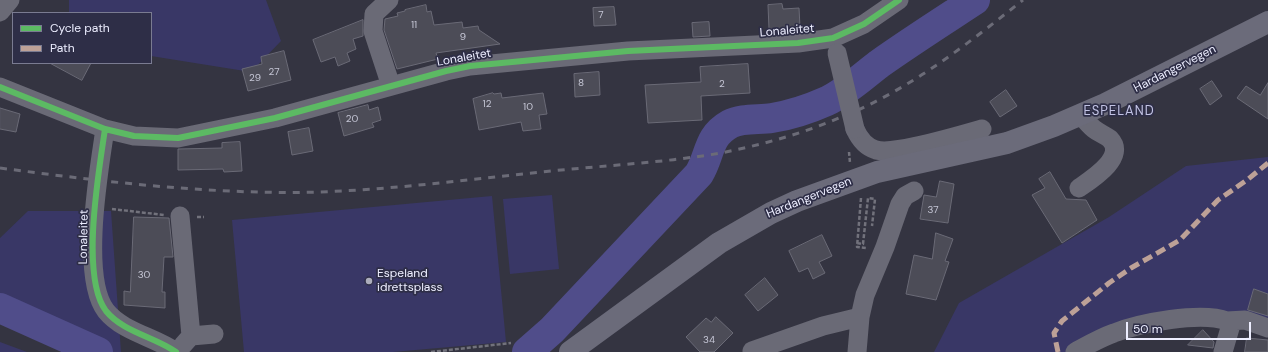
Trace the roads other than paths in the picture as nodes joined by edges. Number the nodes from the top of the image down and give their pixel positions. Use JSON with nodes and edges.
{"nodes":[{"id":1,"x":10,"y":0,"type":"edge"},
{"id":2,"x":389,"y":0,"type":"edge"},
{"id":3,"x":899,"y":0,"type":"edge"},
{"id":4,"x":0,"y":12,"type":"edge"},
{"id":5,"x":1268,"y":22,"type":"edge"},
{"id":6,"x":835,"y":45,"type":"junction"},
{"id":7,"x":391,"y":86,"type":"junction"},
{"id":8,"x":0,"y":87,"type":"edge"},
{"id":9,"x":1081,"y":115,"type":"junction"},
{"id":10,"x":106,"y":129,"type":"junction"},
{"id":11,"x":982,"y":129,"type":"dead end"},
{"id":12,"x":1079,"y":188,"type":"dead end"},
{"id":13,"x":914,"y":191,"type":"dead end"},
{"id":14,"x":180,"y":216,"type":"road end"},
{"id":15,"x":860,"y":317,"type":"junction"},
{"id":16,"x":1227,"y":321,"type":"junction"},
{"id":17,"x":1268,"y":328,"type":"edge"},
{"id":18,"x":214,"y":334,"type":"dead end"},
{"id":19,"x":191,"y":336,"type":"junction"},
{"id":20,"x":752,"y":350,"type":"dead end"},
{"id":21,"x":177,"y":352,"type":"edge"},
{"id":22,"x":570,"y":352,"type":"edge"},
{"id":23,"x":857,"y":352,"type":"edge"},
{"id":24,"x":1075,"y":352,"type":"edge"},
{"id":25,"x":1223,"y":352,"type":"edge"}],
"edges":[{"from":1,"to":4,"type":"street"},
{"from":2,"to":7,"type":"street"},
{"from":3,"to":6,"type":"street","name":"Lonaleitet"},
{"from":5,"to":9,"type":"main road","name":"Hardangervegen"},
{"from":6,"to":7,"type":"street","name":"Lonaleitet"},
{"from":6,"to":11,"type":"street","bridge":true},
{"from":7,"to":10,"type":"street","name":"Lonaleitet"},
{"from":8,"to":10,"type":"street","name":"Lonaleitet"},
{"from":9,"to":12,"type":"street"},
{"from":9,"to":22,"type":"main road","name":"Hardangervegen"},
{"from":10,"to":21,"type":"street","name":"Lonaleitet"},
{"from":13,"to":15,"type":"street"},
{"from":14,"to":19,"type":"street"},
{"from":15,"to":20,"type":"street"},
{"from":15,"to":23,"type":"street"},
{"from":16,"to":17,"type":"street"},
{"from":16,"to":24,"type":"street"},
{"from":16,"to":25,"type":"street"},
{"from":18,"to":19,"type":"street"},
{"from":19,"to":21,"type":"street"}]}
